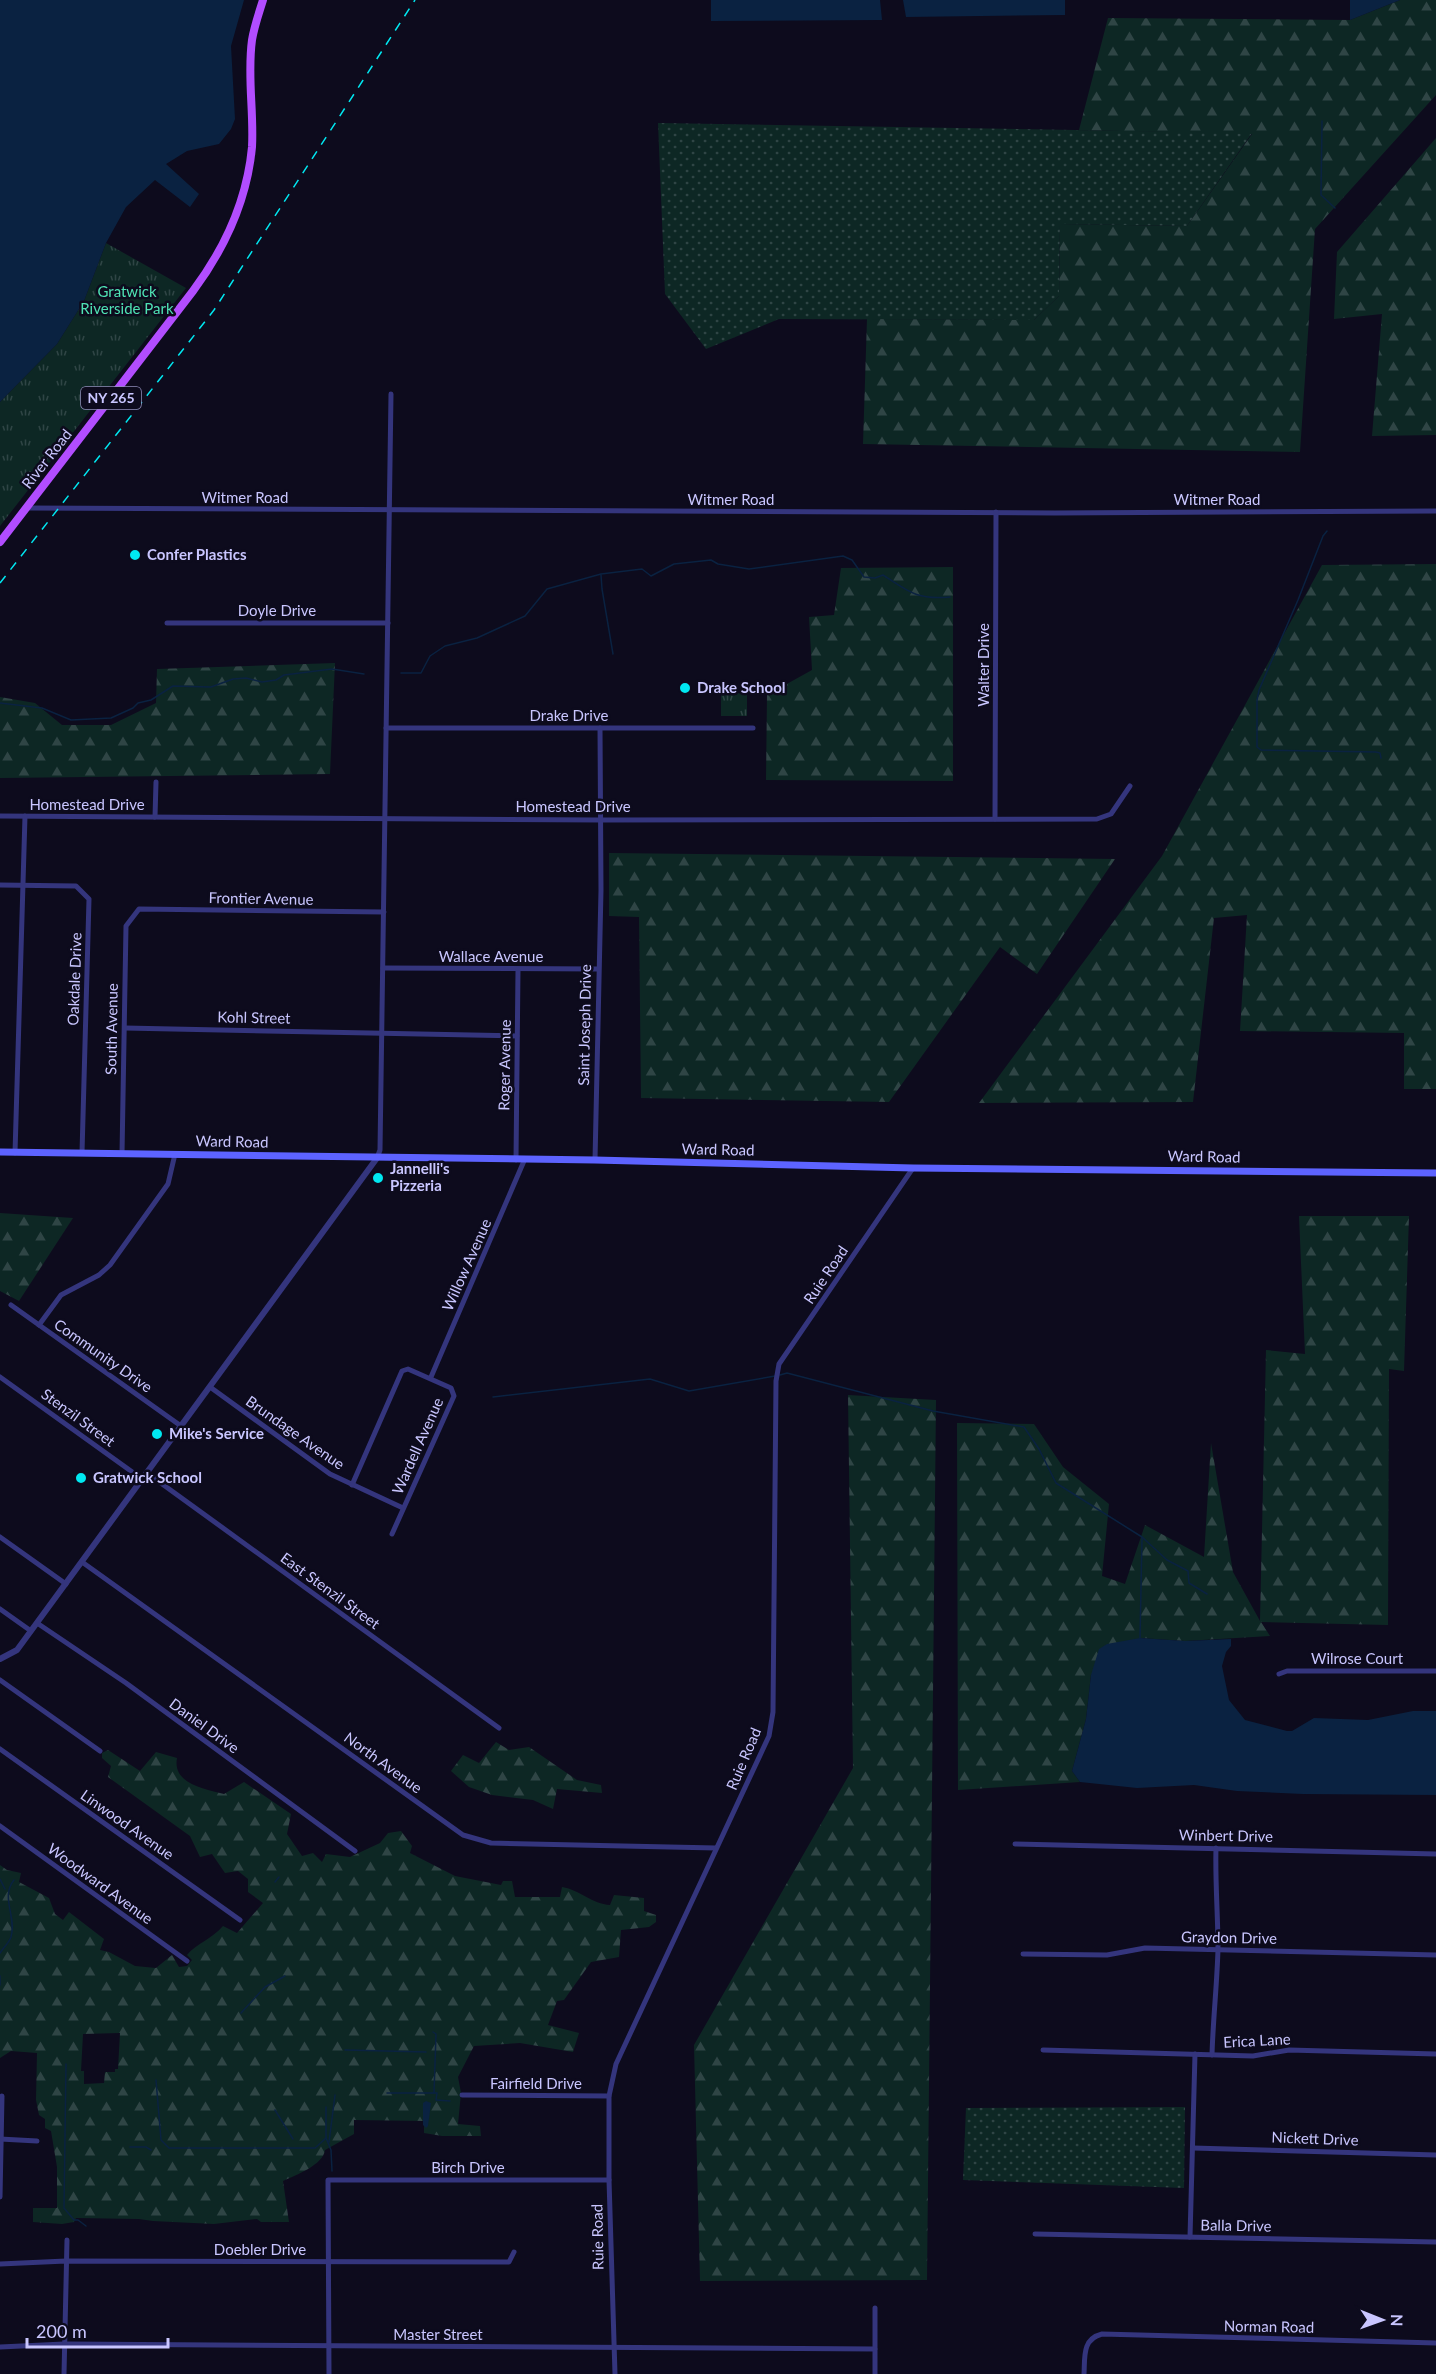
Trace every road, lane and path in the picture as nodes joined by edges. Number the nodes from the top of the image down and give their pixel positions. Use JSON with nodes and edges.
{"nodes":[{"id":1,"x":262,"y":0,"type":"edge"},
{"id":2,"x":391,"y":394,"type":"dead end"},
{"id":3,"x":26,"y":508,"type":"junction"},
{"id":4,"x":389,"y":511,"type":"junction"},
{"id":5,"x":1436,"y":511,"type":"edge"},
{"id":6,"x":996,"y":512,"type":"junction"},
{"id":7,"x":0,"y":542,"type":"edge"},
{"id":8,"x":167,"y":623,"type":"dead end"},
{"id":9,"x":388,"y":623,"type":"junction"},
{"id":10,"x":386,"y":728,"type":"junction"},
{"id":11,"x":600,"y":728,"type":"junction"},
{"id":12,"x":753,"y":728,"type":"dead end"},
{"id":13,"x":156,"y":782,"type":"dead end"},
{"id":14,"x":1130,"y":786,"type":"dead end"},
{"id":15,"x":0,"y":816,"type":"edge"},
{"id":16,"x":25,"y":816,"type":"junction"},
{"id":17,"x":155,"y":817,"type":"junction"},
{"id":18,"x":385,"y":818,"type":"junction"},
{"id":19,"x":995,"y":819,"type":"junction"},
{"id":20,"x":601,"y":820,"type":"junction"},
{"id":21,"x":0,"y":885,"type":"edge"},
{"id":22,"x":24,"y":885,"type":"junction"},
{"id":23,"x":139,"y":909,"type":"joint"},
{"id":24,"x":384,"y":912,"type":"junction"},
{"id":25,"x":383,"y":968,"type":"junction"},
{"id":26,"x":598,"y":969,"type":"junction"},
{"id":27,"x":518,"y":970,"type":"junction"},
{"id":28,"x":125,"y":1028,"type":"junction"},
{"id":29,"x":382,"y":1033,"type":"junction"},
{"id":30,"x":517,"y":1036,"type":"junction"},
{"id":31,"x":0,"y":1152,"type":"edge"},
{"id":32,"x":15,"y":1153,"type":"junction"},
{"id":33,"x":82,"y":1153,"type":"junction"},
{"id":34,"x":122,"y":1154,"type":"junction"},
{"id":35,"x":175,"y":1154,"type":"junction"},
{"id":36,"x":377,"y":1158,"type":"junction"},
{"id":37,"x":595,"y":1160,"type":"junction"},
{"id":38,"x":516,"y":1161,"type":"junction"},
{"id":39,"x":524,"y":1161,"type":"junction"},
{"id":40,"x":913,"y":1168,"type":"junction"},
{"id":41,"x":1436,"y":1173,"type":"edge"},
{"id":42,"x":11,"y":1305,"type":"dead end"},
{"id":43,"x":39,"y":1325,"type":"junction"},
{"id":44,"x":0,"y":1377,"type":"edge"},
{"id":45,"x":431,"y":1377,"type":"junction"},
{"id":46,"x":210,"y":1387,"type":"junction"},
{"id":47,"x":181,"y":1426,"type":"junction"},
{"id":48,"x":147,"y":1473,"type":"junction"},
{"id":49,"x":142,"y":1479,"type":"junction"},
{"id":50,"x":352,"y":1485,"type":"junction"},
{"id":51,"x":403,"y":1508,"type":"junction"},
{"id":52,"x":392,"y":1534,"type":"dead end"},
{"id":53,"x":0,"y":1537,"type":"edge"},
{"id":54,"x":82,"y":1562,"type":"junction"},
{"id":55,"x":66,"y":1584,"type":"junction"},
{"id":56,"x":0,"y":1609,"type":"edge"},
{"id":57,"x":37,"y":1623,"type":"junction"},
{"id":58,"x":31,"y":1631,"type":"junction"},
{"id":59,"x":0,"y":1659,"type":"edge"},
{"id":60,"x":1436,"y":1671,"type":"edge"},
{"id":61,"x":1279,"y":1674,"type":"dead end"},
{"id":62,"x":0,"y":1680,"type":"edge"},
{"id":63,"x":499,"y":1728,"type":"dead end"},
{"id":64,"x":0,"y":1749,"type":"edge"},
{"id":65,"x":100,"y":1751,"type":"dead end"},
{"id":66,"x":0,"y":1826,"type":"edge"},
{"id":67,"x":1015,"y":1844,"type":"dead end"},
{"id":68,"x":716,"y":1848,"type":"junction"},
{"id":69,"x":1216,"y":1848,"type":"junction"},
{"id":70,"x":355,"y":1851,"type":"dead end"},
{"id":71,"x":1436,"y":1854,"type":"edge"},
{"id":72,"x":240,"y":1920,"type":"dead end"},
{"id":73,"x":1218,"y":1950,"type":"junction"},
{"id":74,"x":1023,"y":1954,"type":"dead end"},
{"id":75,"x":1436,"y":1954,"type":"edge"},
{"id":76,"x":187,"y":1961,"type":"dead end"},
{"id":77,"x":1043,"y":2050,"type":"dead end"},
{"id":78,"x":1195,"y":2054,"type":"junction"},
{"id":79,"x":1436,"y":2054,"type":"edge"},
{"id":80,"x":1212,"y":2055,"type":"junction"},
{"id":81,"x":462,"y":2095,"type":"dead end"},
{"id":82,"x":2,"y":2096,"type":"dead end"},
{"id":83,"x":609,"y":2096,"type":"junction"},
{"id":84,"x":1,"y":2139,"type":"edge"},
{"id":85,"x":37,"y":2141,"type":"dead end"},
{"id":86,"x":1193,"y":2148,"type":"junction"},
{"id":87,"x":1436,"y":2155,"type":"edge"},
{"id":88,"x":609,"y":2180,"type":"junction"},
{"id":89,"x":0,"y":2197,"type":"edge"},
{"id":90,"x":1035,"y":2234,"type":"dead end"},
{"id":91,"x":1191,"y":2237,"type":"junction"},
{"id":92,"x":67,"y":2241,"type":"dead end"},
{"id":93,"x":1436,"y":2242,"type":"edge"},
{"id":94,"x":514,"y":2252,"type":"dead end"},
{"id":95,"x":66,"y":2260,"type":"junction"},
{"id":96,"x":328,"y":2262,"type":"junction"},
{"id":97,"x":0,"y":2264,"type":"edge"},
{"id":98,"x":875,"y":2308,"type":"dead end"},
{"id":99,"x":1436,"y":2343,"type":"edge"},
{"id":100,"x":64,"y":2344,"type":"junction"},
{"id":101,"x":329,"y":2346,"type":"junction"},
{"id":102,"x":0,"y":2347,"type":"edge"},
{"id":103,"x":614,"y":2348,"type":"junction"},
{"id":104,"x":875,"y":2349,"type":"junction"},
{"id":105,"x":64,"y":2374,"type":"edge"},
{"id":106,"x":329,"y":2374,"type":"edge"},
{"id":107,"x":615,"y":2374,"type":"edge"},
{"id":108,"x":876,"y":2374,"type":"edge"},
{"id":109,"x":1084,"y":2374,"type":"edge"}],
"edges":[{"from":1,"to":3,"type":"main road","name":"River Road","number":"NY 265"},
{"from":2,"to":4,"type":"street"},
{"from":3,"to":4,"type":"street","name":"Witmer Road"},
{"from":3,"to":7,"type":"main road","name":"River Road","number":"NY 265"},
{"from":4,"to":6,"type":"street","name":"Witmer Road"},
{"from":4,"to":9,"type":"street"},
{"from":5,"to":6,"type":"street","name":"Witmer Road"},
{"from":6,"to":19,"type":"street","name":"Walter Drive"},
{"from":8,"to":9,"type":"street","name":"Doyle Drive"},
{"from":9,"to":10,"type":"street"},
{"from":10,"to":11,"type":"street","name":"Drake Drive"},
{"from":10,"to":18,"type":"street"},
{"from":11,"to":12,"type":"street","name":"Drake Drive"},
{"from":11,"to":20,"type":"street","name":"Saint Joseph Drive"},
{"from":13,"to":17,"type":"street"},
{"from":14,"to":19,"type":"street","name":"Homestead Drive"},
{"from":15,"to":16,"type":"street","name":"Homestead Drive"},
{"from":16,"to":17,"type":"street","name":"Homestead Drive"},
{"from":16,"to":22,"type":"street"},
{"from":17,"to":18,"type":"street","name":"Homestead Drive"},
{"from":18,"to":20,"type":"street","name":"Homestead Drive"},
{"from":18,"to":24,"type":"street"},
{"from":19,"to":20,"type":"street","name":"Homestead Drive"},
{"from":20,"to":26,"type":"street","name":"Saint Joseph Drive"},
{"from":21,"to":22,"type":"street","name":"Oakdale Drive"},
{"from":22,"to":32,"type":"street"},
{"from":22,"to":33,"type":"street","name":"Oakdale Drive"},
{"from":23,"to":24,"type":"street","name":"Frontier Avenue"},
{"from":23,"to":28,"type":"street","name":"South Avenue"},
{"from":24,"to":25,"type":"street"},
{"from":25,"to":27,"type":"street","name":"Wallace Avenue"},
{"from":25,"to":29,"type":"street"},
{"from":26,"to":27,"type":"street","name":"Wallace Avenue"},
{"from":26,"to":37,"type":"street","name":"Saint Joseph Drive"},
{"from":27,"to":30,"type":"street","name":"Roger Avenue"},
{"from":28,"to":29,"type":"street","name":"Kohl Street"},
{"from":28,"to":34,"type":"street","name":"South Avenue"},
{"from":29,"to":30,"type":"street","name":"Kohl Street"},
{"from":29,"to":36,"type":"street"},
{"from":30,"to":38,"type":"street","name":"Roger Avenue"},
{"from":31,"to":32,"type":"main road","name":"Ward Road"},
{"from":32,"to":33,"type":"main road","name":"Ward Road"},
{"from":33,"to":34,"type":"main road","name":"Ward Road"},
{"from":34,"to":35,"type":"main road","name":"Ward Road"},
{"from":35,"to":36,"type":"main road","name":"Ward Road"},
{"from":35,"to":43,"type":"street"},
{"from":36,"to":38,"type":"main road","name":"Ward Road"},
{"from":36,"to":46,"type":"street"},
{"from":37,"to":39,"type":"main road","name":"Ward Road"},
{"from":37,"to":40,"type":"main road","name":"Ward Road"},
{"from":38,"to":39,"type":"main road","name":"Ward Road"},
{"from":39,"to":45,"type":"street","name":"Willow Avenue"},
{"from":40,"to":41,"type":"main road","name":"Ward Road"},
{"from":40,"to":68,"type":"street","name":"Ruie Road"},
{"from":42,"to":43,"type":"street","name":"Community Drive"},
{"from":43,"to":47,"type":"street","name":"Community Drive"},
{"from":44,"to":49,"type":"street","name":"Stenzil Street"},
{"from":45,"to":50,"type":"street"},
{"from":45,"to":51,"type":"street","name":"Wardell Avenue"},
{"from":46,"to":47,"type":"street"},
{"from":46,"to":50,"type":"street","name":"Brundage Avenue"},
{"from":47,"to":48,"type":"street"},
{"from":48,"to":49,"type":"street"},
{"from":48,"to":63,"type":"street","name":"East Stenzil Street"},
{"from":49,"to":54,"type":"street"},
{"from":50,"to":51,"type":"street","name":"Brundage Avenue"},
{"from":51,"to":52,"type":"street","name":"Wardell Avenue"},
{"from":53,"to":55,"type":"street"},
{"from":54,"to":55,"type":"street"},
{"from":54,"to":68,"type":"street","name":"North Avenue"},
{"from":55,"to":57,"type":"street"},
{"from":56,"to":58,"type":"street"},
{"from":57,"to":58,"type":"street"},
{"from":57,"to":70,"type":"street","name":"Daniel Drive"},
{"from":58,"to":59,"type":"street"},
{"from":60,"to":61,"type":"street","name":"Wilrose Court"},
{"from":62,"to":65,"type":"street"},
{"from":64,"to":72,"type":"street","name":"Linwood Avenue"},
{"from":66,"to":76,"type":"street","name":"Woodward Avenue"},
{"from":67,"to":69,"type":"street","name":"Winbert Drive"},
{"from":68,"to":83,"type":"street","name":"Ruie Road"},
{"from":69,"to":71,"type":"street","name":"Winbert Drive"},
{"from":69,"to":73,"type":"street"},
{"from":73,"to":74,"type":"street","name":"Graydon Drive"},
{"from":73,"to":75,"type":"street","name":"Graydon Drive"},
{"from":73,"to":80,"type":"street"},
{"from":77,"to":78,"type":"street","name":"Erica Lane"},
{"from":78,"to":80,"type":"street","name":"Erica Lane"},
{"from":78,"to":86,"type":"street"},
{"from":79,"to":80,"type":"street","name":"Erica Lane"},
{"from":81,"to":83,"type":"street","name":"Fairfield Drive"},
{"from":82,"to":84,"type":"street"},
{"from":83,"to":88,"type":"street","name":"Ruie Road"},
{"from":84,"to":85,"type":"street"},
{"from":84,"to":89,"type":"street"},
{"from":86,"to":87,"type":"street","name":"Nickett Drive"},
{"from":86,"to":91,"type":"street"},
{"from":88,"to":96,"type":"street","name":"Birch Drive"},
{"from":88,"to":103,"type":"street","name":"Ruie Road"},
{"from":90,"to":91,"type":"street","name":"Balla Drive"},
{"from":91,"to":93,"type":"street","name":"Balla Drive"},
{"from":92,"to":95,"type":"street"},
{"from":94,"to":96,"type":"street","name":"Doebler Drive"},
{"from":95,"to":96,"type":"street","name":"Doebler Drive"},
{"from":95,"to":97,"type":"street","name":"Doebler Drive"},
{"from":95,"to":100,"type":"street"},
{"from":96,"to":101,"type":"street"},
{"from":98,"to":104,"type":"street"},
{"from":99,"to":109,"type":"street","name":"Norman Road"},
{"from":100,"to":101,"type":"street","name":"Master Street"},
{"from":100,"to":102,"type":"street","name":"Master Street"},
{"from":100,"to":105,"type":"street"},
{"from":101,"to":103,"type":"street","name":"Master Street"},
{"from":101,"to":106,"type":"street"},
{"from":103,"to":104,"type":"street","name":"Master Street"},
{"from":103,"to":107,"type":"street","name":"Ruie Road"},
{"from":104,"to":108,"type":"street"}]}
